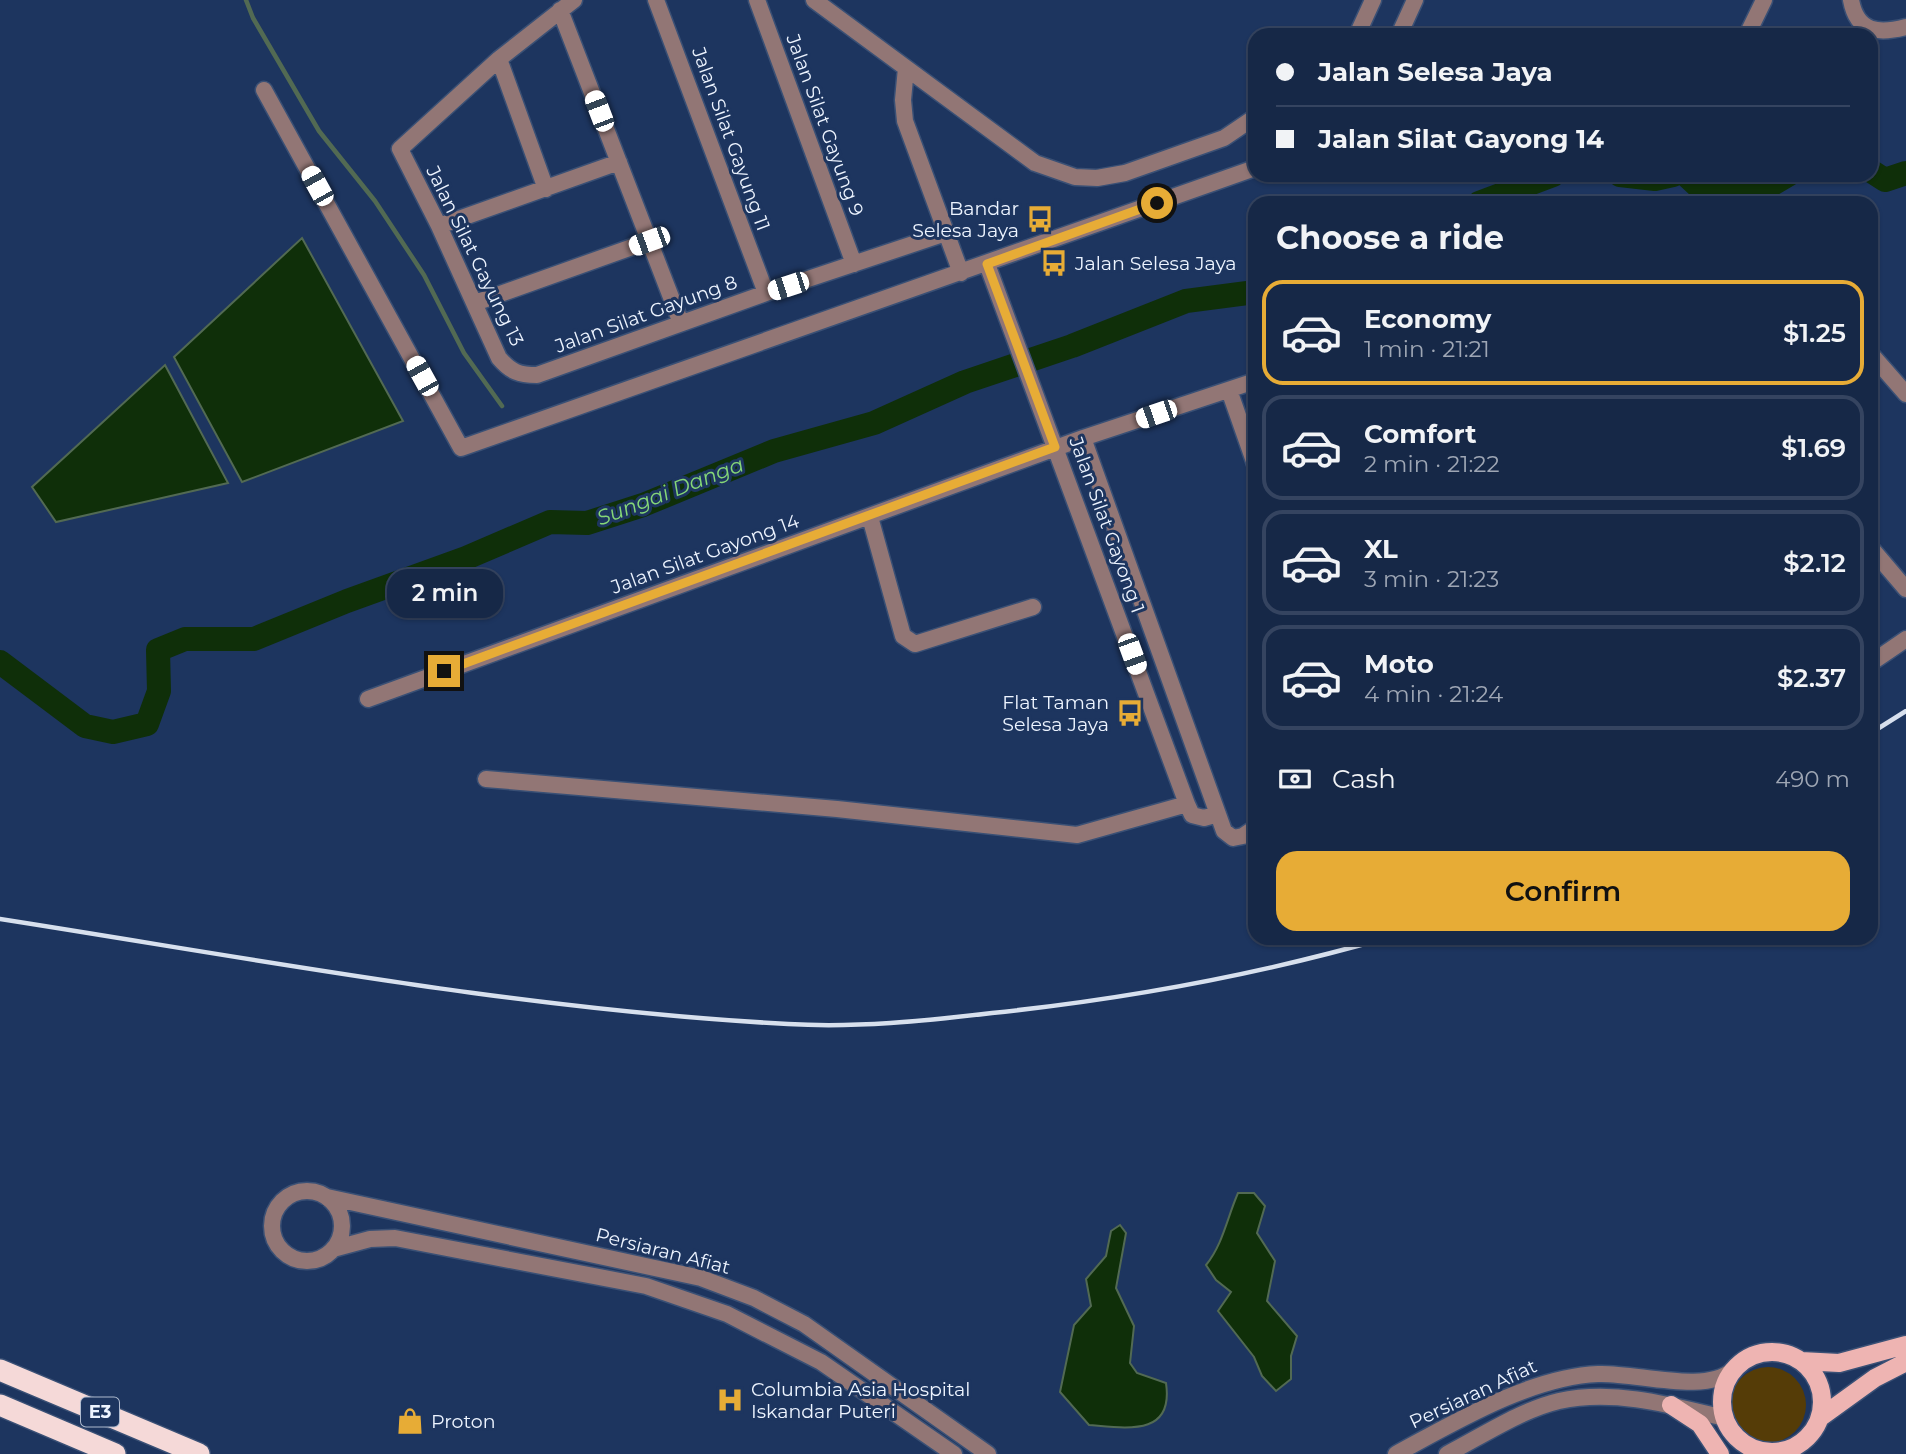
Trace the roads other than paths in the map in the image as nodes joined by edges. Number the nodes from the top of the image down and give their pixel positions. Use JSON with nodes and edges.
{"nodes":[{"id":1,"x":574,"y":0,"type":"edge"},
{"id":2,"x":656,"y":0,"type":"edge"},
{"id":3,"x":757,"y":0,"type":"edge"},
{"id":4,"x":814,"y":0,"type":"edge"},
{"id":5,"x":1373,"y":0,"type":"edge"},
{"id":6,"x":1415,"y":0,"type":"edge"},
{"id":7,"x":1764,"y":0,"type":"edge"},
{"id":8,"x":1851,"y":0,"type":"edge"},
{"id":9,"x":560,"y":9,"type":"junction"},
{"id":10,"x":1906,"y":27,"type":"edge"},
{"id":11,"x":1360,"y":28,"type":"edge"},
{"id":12,"x":1402,"y":28,"type":"edge"},
{"id":13,"x":1750,"y":28,"type":"edge"},
{"id":14,"x":1868,"y":28,"type":"edge"},
{"id":15,"x":1878,"y":31,"type":"edge"},
{"id":16,"x":499,"y":59,"type":"junction"},
{"id":17,"x":906,"y":68,"type":"junction"},
{"id":18,"x":264,"y":90,"type":"dead end"},
{"id":19,"x":1248,"y":122,"type":"edge"},
{"id":20,"x":619,"y":162,"type":"junction"},
{"id":21,"x":1248,"y":171,"type":"edge"},
{"id":22,"x":546,"y":189,"type":"junction"},
{"id":23,"x":439,"y":226,"type":"junction"},
{"id":24,"x":946,"y":233,"type":"junction"},
{"id":25,"x":649,"y":241,"type":"junction"},
{"id":26,"x":854,"y":264,"type":"junction"},
{"id":27,"x":987,"y":264,"type":"junction"},
{"id":28,"x":961,"y":273,"type":"junction"},
{"id":29,"x":765,"y":293,"type":"junction"},
{"id":30,"x":475,"y":303,"type":"junction"},
{"id":31,"x":681,"y":323,"type":"junction"},
{"id":32,"x":1878,"y":362,"type":"edge"},
{"id":33,"x":518,"y":375,"type":"joint"},
{"id":34,"x":1248,"y":383,"type":"edge"},
{"id":35,"x":1229,"y":390,"type":"junction"},
{"id":36,"x":1906,"y":394,"type":"edge"},
{"id":37,"x":1083,"y":438,"type":"junction"},
{"id":38,"x":1248,"y":444,"type":"edge"},
{"id":39,"x":1055,"y":447,"type":"junction"},
{"id":40,"x":870,"y":517,"type":"junction"},
{"id":41,"x":1878,"y":556,"type":"edge"},
{"id":42,"x":1906,"y":589,"type":"edge"},
{"id":43,"x":1033,"y":607,"type":"dead end"},
{"id":44,"x":1906,"y":639,"type":"edge"},
{"id":45,"x":1878,"y":658,"type":"edge"},
{"id":46,"x":368,"y":698,"type":"dead end"},
{"id":47,"x":486,"y":779,"type":"dead end"},
{"id":48,"x":1187,"y":804,"type":"junction"},
{"id":49,"x":1219,"y":814,"type":"junction"},
{"id":50,"x":1248,"y":833,"type":"edge"},
{"id":51,"x":327,"y":1197,"type":"junction"},
{"id":52,"x":333,"y":1249,"type":"junction"},
{"id":53,"x":1906,"y":1345,"type":"edge"},
{"id":54,"x":1801,"y":1361,"type":"junction"},
{"id":55,"x":1906,"y":1362,"type":"edge"},
{"id":56,"x":0,"y":1370,"type":"edge"},
{"id":57,"x":1733,"y":1370,"type":"junction"},
{"id":58,"x":880,"y":1375,"type":"junction"},
{"id":59,"x":1572,"y":1378,"type":"junction"},
{"id":60,"x":866,"y":1392,"type":"junction"},
{"id":61,"x":901,"y":1392,"type":"junction"},
{"id":62,"x":1573,"y":1399,"type":"junction"},
{"id":63,"x":0,"y":1405,"type":"edge"},
{"id":64,"x":1671,"y":1405,"type":"junction"},
{"id":65,"x":887,"y":1408,"type":"junction"},
{"id":66,"x":1821,"y":1417,"type":"junction"},
{"id":67,"x":1728,"y":1425,"type":"junction"},
{"id":68,"x":1781,"y":1453,"type":"edge"},
{"id":69,"x":115,"y":1454,"type":"edge"},
{"id":70,"x":199,"y":1454,"type":"edge"},
{"id":71,"x":954,"y":1454,"type":"edge"},
{"id":72,"x":988,"y":1454,"type":"edge"},
{"id":73,"x":1396,"y":1454,"type":"edge"},
{"id":74,"x":1447,"y":1454,"type":"edge"},
{"id":75,"x":1720,"y":1454,"type":"edge"},
{"id":76,"x":1735,"y":1454,"type":"edge"}],
"edges":[{"from":1,"to":9,"type":"street"},
{"from":2,"to":29,"type":"street","name":"Jalan Silat Gayung 11"},
{"from":3,"to":26,"type":"street","name":"Jalan Silat Gayung 9"},
{"from":4,"to":17,"type":"street"},
{"from":5,"to":11,"type":"street"},
{"from":6,"to":12,"type":"street"},
{"from":7,"to":13,"type":"street"},
{"from":8,"to":14,"type":"street"},
{"from":9,"to":16,"type":"street"},
{"from":9,"to":20,"type":"street"},
{"from":10,"to":15,"type":"street"},
{"from":16,"to":22,"type":"street"},
{"from":16,"to":23,"type":"street","name":"Jalan Silat Gayung 13"},
{"from":17,"to":19,"type":"street"},
{"from":17,"to":24,"type":"street"},
{"from":18,"to":28,"type":"street"},
{"from":20,"to":22,"type":"street"},
{"from":20,"to":25,"type":"street"},
{"from":21,"to":27,"type":"street"},
{"from":22,"to":23,"type":"street"},
{"from":23,"to":30,"type":"street","name":"Jalan Silat Gayung 13"},
{"from":24,"to":26,"type":"street","name":"Jalan Silat Gayung 8"},
{"from":24,"to":28,"type":"street"},
{"from":25,"to":30,"type":"street"},
{"from":25,"to":31,"type":"street"},
{"from":26,"to":29,"type":"street","name":"Jalan Silat Gayung 8"},
{"from":27,"to":28,"type":"street"},
{"from":27,"to":39,"type":"street","name":"Jalan Silat Gayong 1"},
{"from":29,"to":31,"type":"street","name":"Jalan Silat Gayung 8"},
{"from":30,"to":33,"type":"street","name":"Jalan Silat Gayung 13"},
{"from":31,"to":33,"type":"street","name":"Jalan Silat Gayung 8"},
{"from":32,"to":36,"type":"street"},
{"from":34,"to":35,"type":"street","name":"Jalan Silat Gayong 14"},
{"from":35,"to":37,"type":"street","name":"Jalan Silat Gayong 14"},
{"from":35,"to":38,"type":"street"},
{"from":37,"to":39,"type":"street","name":"Jalan Silat Gayong 14"},
{"from":37,"to":49,"type":"street"},
{"from":39,"to":40,"type":"street","name":"Jalan Silat Gayong 14"},
{"from":39,"to":48,"type":"street","name":"Jalan Silat Gayong 1"},
{"from":40,"to":43,"type":"street"},
{"from":40,"to":46,"type":"street","name":"Jalan Silat Gayong 14"},
{"from":41,"to":42,"type":"street"},
{"from":44,"to":45,"type":"street"},
{"from":47,"to":48,"type":"street"},
{"from":48,"to":49,"type":"street"},
{"from":49,"to":50,"type":"street"},
{"from":51,"to":52,"type":"street"},
{"from":51,"to":52,"type":"street","name":"Persiaran Afiat"},
{"from":51,"to":58,"type":"street","name":"Persiaran Afiat"},
{"from":52,"to":60,"type":"street","name":"Persiaran Afiat"},
{"from":53,"to":54,"type":"main road"},
{"from":54,"to":57,"type":"main road"},
{"from":54,"to":66,"type":"main road"},
{"from":55,"to":66,"type":"main road"},
{"from":56,"to":70,"type":"highway","number":"E3"},
{"from":57,"to":59,"type":"street","name":"Persiaran Afiat"},
{"from":57,"to":67,"type":"main road"},
{"from":58,"to":60,"type":"street"},
{"from":58,"to":61,"type":"street","name":"Persiaran Afiat"},
{"from":59,"to":62,"type":"street"},
{"from":59,"to":73,"type":"street","name":"Persiaran Afiat"},
{"from":60,"to":65,"type":"street","name":"Persiaran Afiat"},
{"from":61,"to":65,"type":"street"},
{"from":61,"to":72,"type":"street","name":"Persiaran Afiat"},
{"from":62,"to":64,"type":"street"},
{"from":62,"to":74,"type":"street"},
{"from":63,"to":69,"type":"highway","number":"E3"},
{"from":64,"to":67,"type":"street"},
{"from":64,"to":75,"type":"main road"},
{"from":65,"to":71,"type":"street","name":"Persiaran Afiat"},
{"from":66,"to":68,"type":"main road"},
{"from":67,"to":68,"type":"main road"},
{"from":67,"to":76,"type":"main road"}]}
